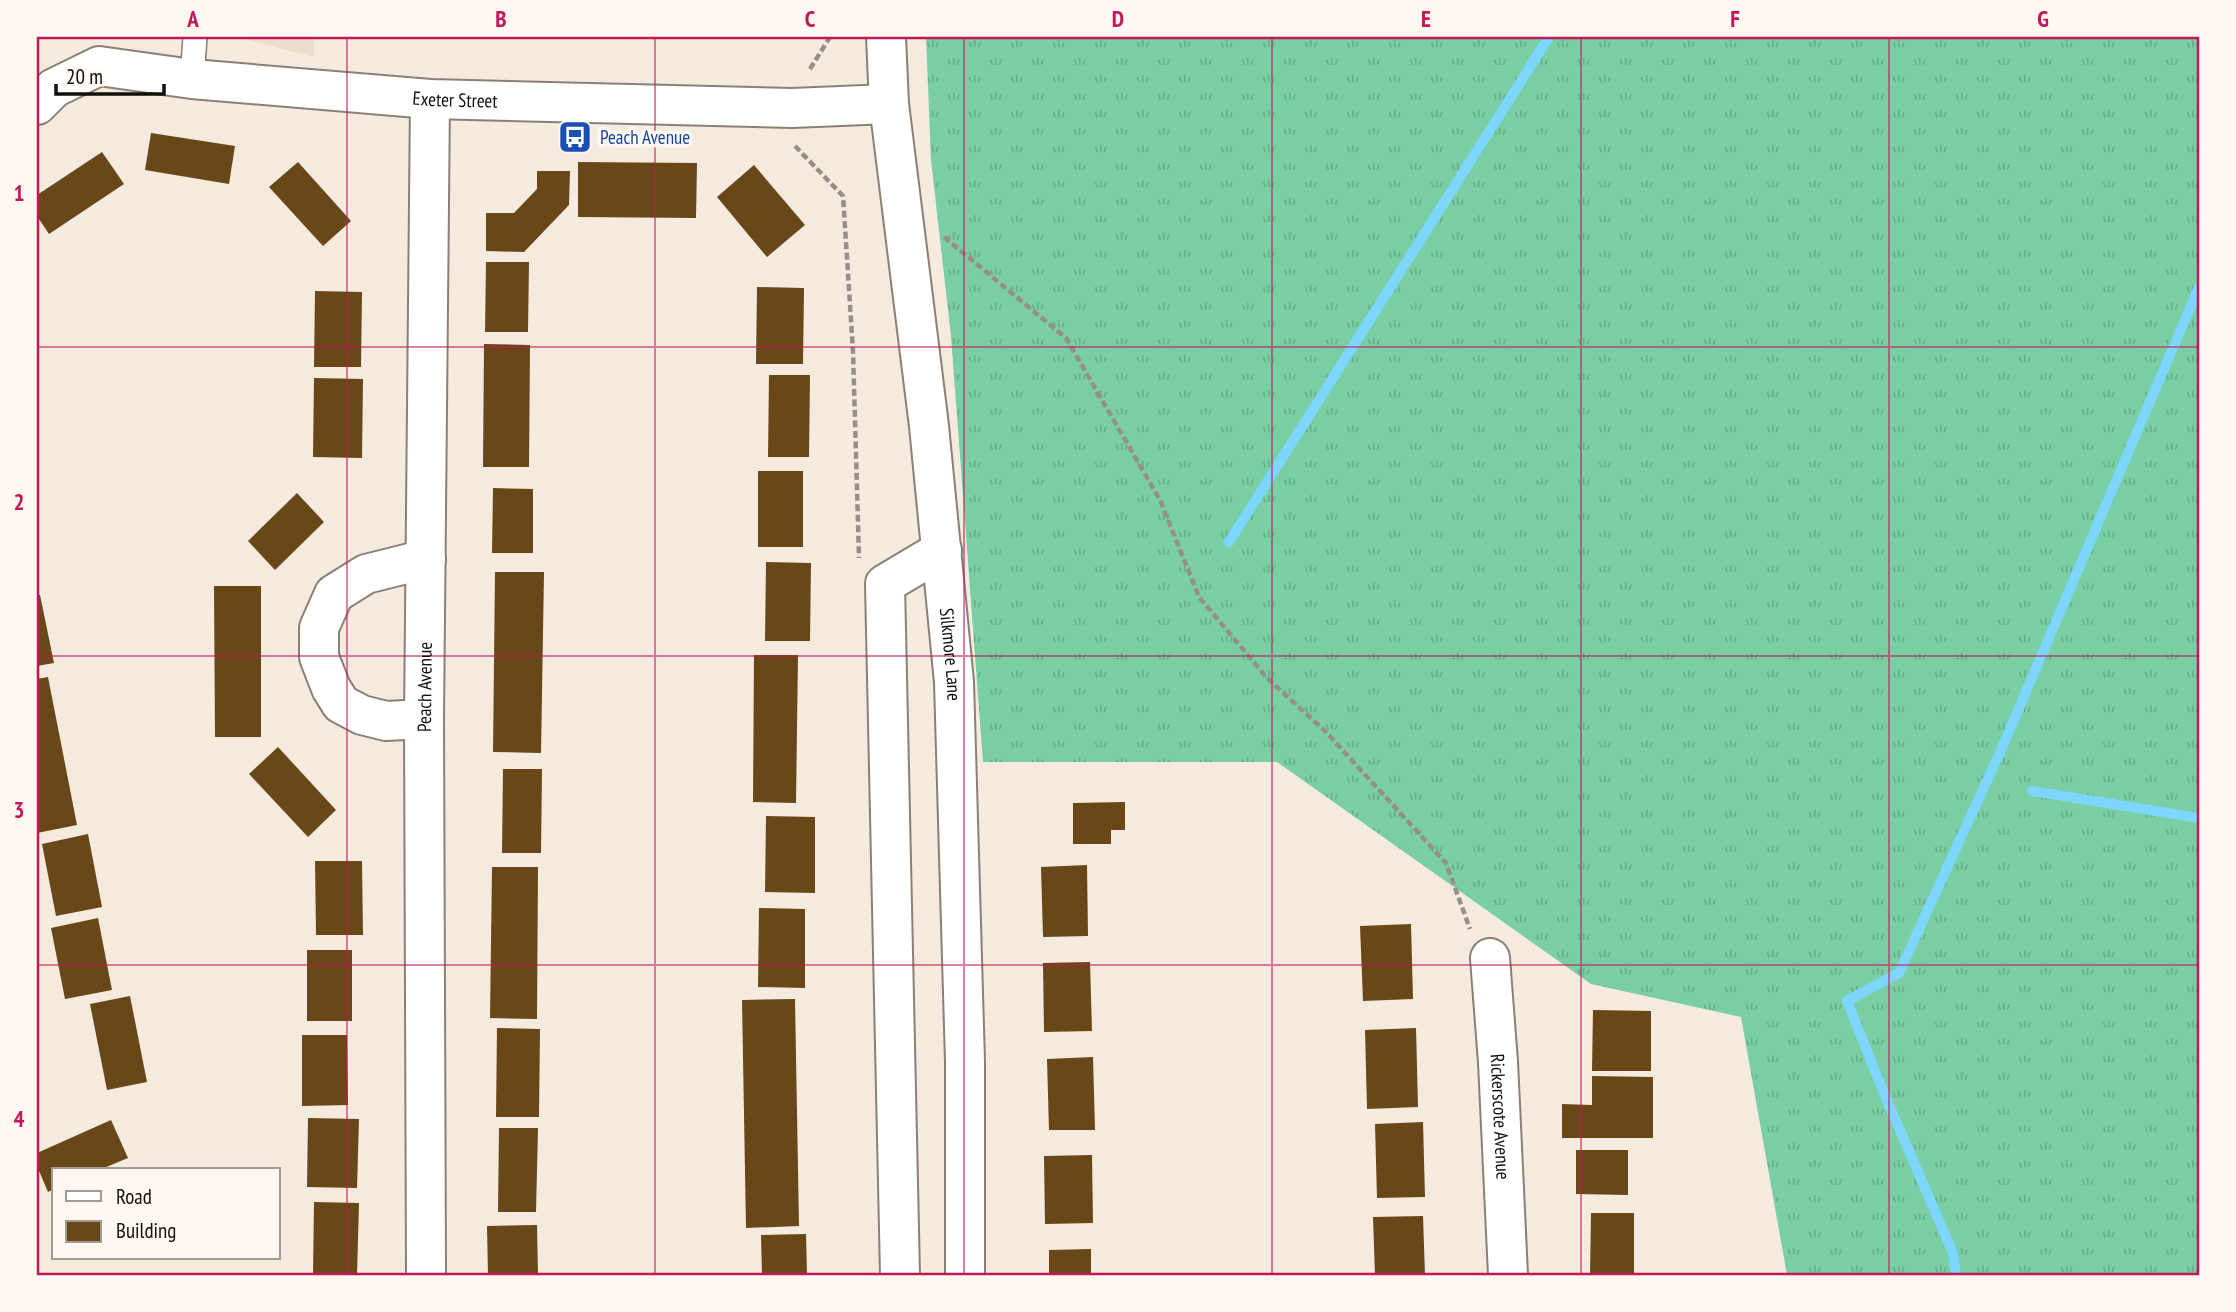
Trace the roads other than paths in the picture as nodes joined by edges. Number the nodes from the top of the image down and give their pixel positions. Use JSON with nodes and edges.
{"nodes":[{"id":1,"x":195,"y":37,"type":"edge"},
{"id":2,"x":886,"y":37,"type":"edge"},
{"id":3,"x":192,"y":79,"type":"junction"},
{"id":4,"x":430,"y":99,"type":"junction"},
{"id":5,"x":889,"y":104,"type":"junction"},
{"id":6,"x":37,"y":105,"type":"edge"},
{"id":7,"x":942,"y":550,"type":"junction"},
{"id":8,"x":426,"y":558,"type":"junction"},
{"id":9,"x":424,"y":719,"type":"junction"},
{"id":10,"x":1490,"y":958,"type":"road end"},
{"id":11,"x":426,"y":1275,"type":"edge"},
{"id":12,"x":900,"y":1275,"type":"edge"},
{"id":13,"x":965,"y":1275,"type":"edge"},
{"id":14,"x":1508,"y":1275,"type":"edge"}],
"edges":[{"from":1,"to":3,"type":"lane"},
{"from":2,"to":5,"type":"street","name":"Silkmore Lane"},
{"from":3,"to":4,"type":"street","name":"Exeter Street"},
{"from":3,"to":6,"type":"street","name":"Exeter Street"},
{"from":4,"to":5,"type":"street","name":"Exeter Street"},
{"from":4,"to":8,"type":"street","name":"Peach Avenue"},
{"from":5,"to":7,"type":"street","name":"Silkmore Lane"},
{"from":7,"to":12,"type":"street"},
{"from":7,"to":13,"type":"street","name":"Silkmore Lane"},
{"from":8,"to":9,"type":"street","name":"Peach Avenue"},
{"from":8,"to":9,"type":"street"},
{"from":9,"to":11,"type":"street","name":"Peach Avenue"},
{"from":10,"to":14,"type":"street","name":"Rickerscote Avenue"}]}
